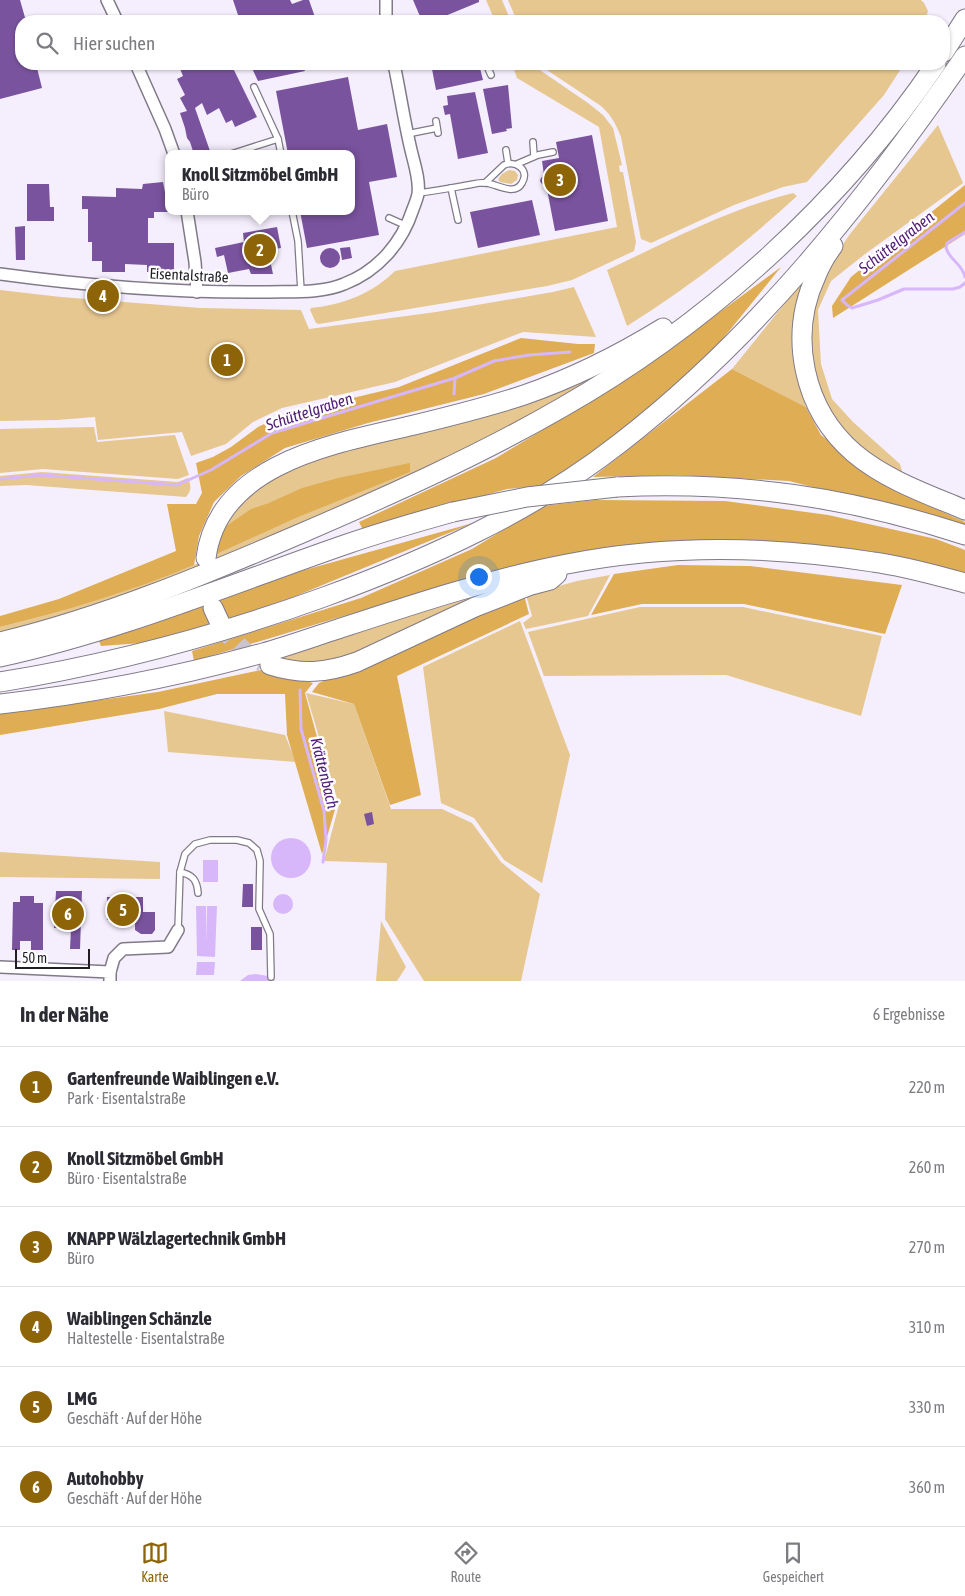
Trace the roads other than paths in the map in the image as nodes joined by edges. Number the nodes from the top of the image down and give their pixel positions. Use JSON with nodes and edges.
{"nodes":[{"id":1,"x":107,"y":0,"type":"edge"},
{"id":2,"x":386,"y":0,"type":"edge"},
{"id":3,"x":114,"y":15,"type":"edge"},
{"id":4,"x":386,"y":15,"type":"edge"},
{"id":5,"x":960,"y":27,"type":"edge"},
{"id":6,"x":950,"y":43,"type":"edge"},
{"id":7,"x":965,"y":56,"type":"edge"},
{"id":8,"x":139,"y":70,"type":"edge"},
{"id":9,"x":395,"y":70,"type":"edge"},
{"id":10,"x":488,"y":70,"type":"edge"},
{"id":11,"x":932,"y":70,"type":"edge"},
{"id":12,"x":490,"y":75,"type":"dead end"},
{"id":13,"x":254,"y":87,"type":"dead end"},
{"id":14,"x":437,"y":127,"type":"dead end"},
{"id":15,"x":407,"y":134,"type":"junction"},
{"id":16,"x":278,"y":139,"type":"junction"},
{"id":17,"x":533,"y":142,"type":"dead end"},
{"id":18,"x":173,"y":150,"type":"edge"},
{"id":19,"x":244,"y":150,"type":"edge"},
{"id":20,"x":280,"y":150,"type":"edge"},
{"id":21,"x":506,"y":150,"type":"dead end"},
{"id":22,"x":553,"y":152,"type":"dead end"},
{"id":23,"x":534,"y":156,"type":"junction"},
{"id":24,"x":508,"y":163,"type":"junction"},
{"id":25,"x":517,"y":164,"type":"junction"},
{"id":26,"x":485,"y":183,"type":"junction"},
{"id":27,"x":451,"y":188,"type":"junction"},
{"id":28,"x":418,"y":193,"type":"junction"},
{"id":29,"x":856,"y":204,"type":"junction"},
{"id":30,"x":187,"y":215,"type":"edge"},
{"id":31,"x":293,"y":215,"type":"edge"},
{"id":32,"x":389,"y":218,"type":"dead end"},
{"id":33,"x":458,"y":220,"type":"dead end"},
{"id":34,"x":407,"y":226,"type":"junction"},
{"id":35,"x":0,"y":274,"type":"edge"},
{"id":36,"x":301,"y":291,"type":"junction"},
{"id":37,"x":197,"y":292,"type":"junction"},
{"id":38,"x":694,"y":319,"type":"junction"},
{"id":39,"x":965,"y":510,"type":"edge"},
{"id":40,"x":965,"y":535,"type":"edge"},
{"id":41,"x":206,"y":558,"type":"dead end"},
{"id":42,"x":570,"y":563,"type":"junction"},
{"id":43,"x":965,"y":583,"type":"edge"},
{"id":44,"x":0,"y":642,"type":"edge"},
{"id":45,"x":0,"y":657,"type":"edge"},
{"id":46,"x":270,"y":665,"type":"tunnel mouth"},
{"id":47,"x":0,"y":682,"type":"edge"},
{"id":48,"x":0,"y":704,"type":"edge"},
{"id":49,"x":180,"y":872,"type":"junction"},
{"id":50,"x":198,"y":894,"type":"dead end"},
{"id":51,"x":178,"y":930,"type":"joint"},
{"id":52,"x":0,"y":967,"type":"edge"},
{"id":53,"x":110,"y":976,"type":"edge"},
{"id":54,"x":271,"y":977,"type":"dead end"}],
"edges":[{"from":1,"to":3,"type":"street"},
{"from":2,"to":4,"type":"street"},
{"from":5,"to":6,"type":"highway"},
{"from":7,"to":29,"type":"highway"},
{"from":8,"to":18,"type":"street"},
{"from":9,"to":15,"type":"street","name":"Eisentalstraße"},
{"from":10,"to":12,"type":"lane"},
{"from":11,"to":38,"type":"highway"},
{"from":13,"to":16,"type":"lane"},
{"from":14,"to":15,"type":"lane"},
{"from":15,"to":28,"type":"street","name":"Eisentalstraße"},
{"from":16,"to":19,"type":"lane"},
{"from":16,"to":20,"type":"lane"},
{"from":17,"to":23,"type":"lane"},
{"from":21,"to":24,"type":"lane"},
{"from":22,"to":23,"type":"lane"},
{"from":23,"to":25,"type":"lane"},
{"from":24,"to":25,"type":"lane"},
{"from":24,"to":26,"type":"lane"},
{"from":25,"to":26,"type":"lane"},
{"from":26,"to":27,"type":"lane"},
{"from":27,"to":28,"type":"lane"},
{"from":27,"to":33,"type":"lane"},
{"from":28,"to":34,"type":"street","name":"Eisentalstraße"},
{"from":29,"to":39,"type":"highway"},
{"from":29,"to":47,"type":"highway"},
{"from":30,"to":37,"type":"street"},
{"from":31,"to":36,"type":"lane"},
{"from":32,"to":34,"type":"lane"},
{"from":34,"to":36,"type":"street","name":"Eisentalstraße"},
{"from":35,"to":37,"type":"street","name":"Eisentalstraße"},
{"from":36,"to":37,"type":"street","name":"Eisentalstraße"},
{"from":38,"to":41,"type":"highway"},
{"from":38,"to":44,"type":"highway"},
{"from":40,"to":45,"type":"highway","bridge":true},
{"from":42,"to":43,"type":"highway"},
{"from":42,"to":46,"type":"highway"},
{"from":42,"to":48,"type":"highway"},
{"from":49,"to":50,"type":"lane"},
{"from":49,"to":51,"type":"lane"},
{"from":49,"to":54,"type":"lane"},
{"from":51,"to":53,"type":"street"},
{"from":52,"to":53,"type":"street"}]}
